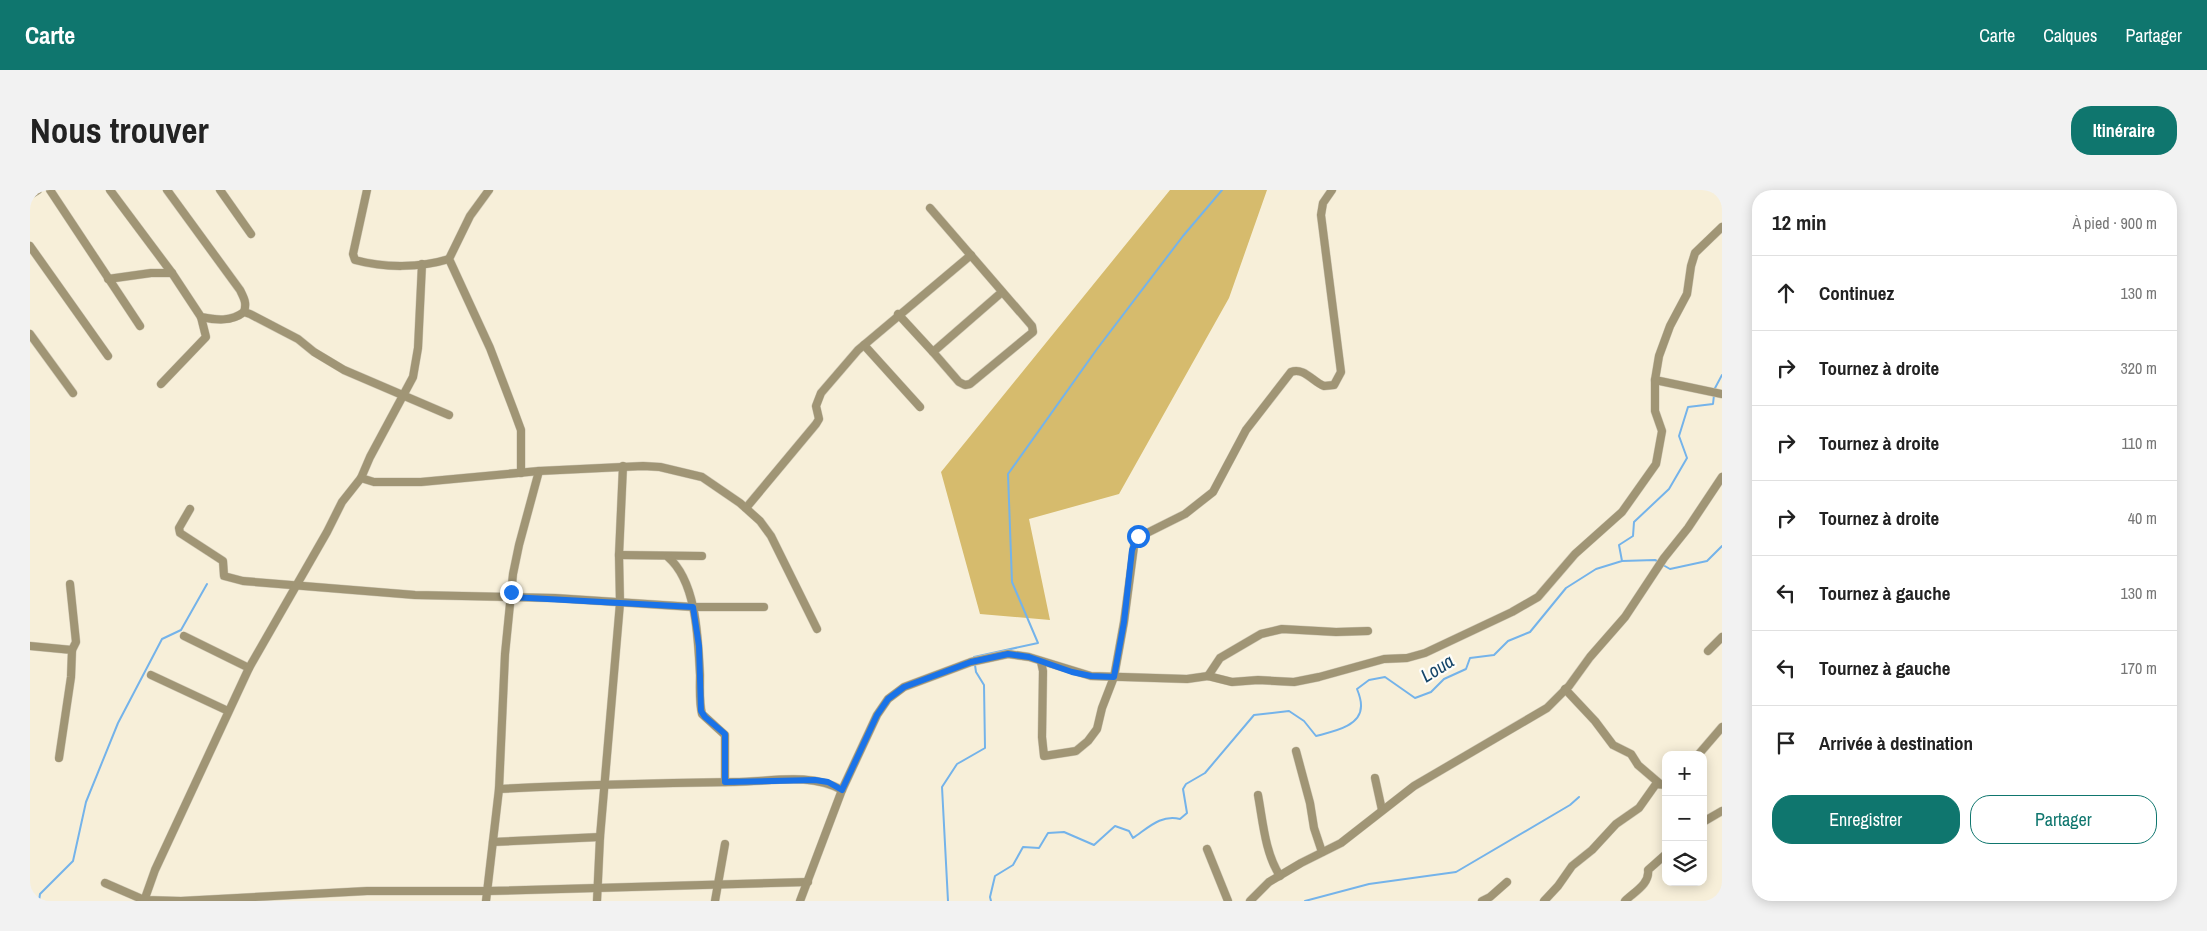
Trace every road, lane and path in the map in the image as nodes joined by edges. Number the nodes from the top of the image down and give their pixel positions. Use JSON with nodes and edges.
{"nodes":[{"id":1,"x":38,"y":190,"type":"edge"},
{"id":2,"x":50,"y":190,"type":"edge"},
{"id":3,"x":110,"y":190,"type":"edge"},
{"id":4,"x":167,"y":190,"type":"edge"},
{"id":5,"x":220,"y":190,"type":"edge"},
{"id":6,"x":367,"y":190,"type":"edge"},
{"id":7,"x":489,"y":190,"type":"edge"},
{"id":8,"x":1332,"y":190,"type":"edge"},
{"id":9,"x":30,"y":195,"type":"edge"},
{"id":10,"x":930,"y":208,"type":"dead end"},
{"id":11,"x":1722,"y":227,"type":"edge"},
{"id":12,"x":251,"y":234,"type":"dead end"},
{"id":13,"x":30,"y":246,"type":"edge"},
{"id":14,"x":971,"y":255,"type":"junction"},
{"id":15,"x":448,"y":260,"type":"junction"},
{"id":16,"x":422,"y":264,"type":"junction"},
{"id":17,"x":172,"y":273,"type":"junction"},
{"id":18,"x":108,"y":279,"type":"junction"},
{"id":19,"x":1002,"y":292,"type":"junction"},
{"id":20,"x":244,"y":312,"type":"junction"},
{"id":21,"x":898,"y":314,"type":"junction"},
{"id":22,"x":200,"y":317,"type":"junction"},
{"id":23,"x":140,"y":326,"type":"dead end"},
{"id":24,"x":30,"y":334,"type":"edge"},
{"id":25,"x":864,"y":345,"type":"junction"},
{"id":26,"x":934,"y":352,"type":"junction"},
{"id":27,"x":108,"y":356,"type":"dead end"},
{"id":28,"x":1655,"y":380,"type":"junction"},
{"id":29,"x":161,"y":384,"type":"dead end"},
{"id":30,"x":1716,"y":393,"type":"edge"},
{"id":31,"x":73,"y":394,"type":"dead end"},
{"id":32,"x":404,"y":396,"type":"junction"},
{"id":33,"x":920,"y":407,"type":"dead end"},
{"id":34,"x":449,"y":414,"type":"dead end"},
{"id":35,"x":623,"y":466,"type":"junction"},
{"id":36,"x":539,"y":471,"type":"junction"},
{"id":37,"x":521,"y":473,"type":"junction"},
{"id":38,"x":1722,"y":477,"type":"edge"},
{"id":39,"x":361,"y":478,"type":"junction"},
{"id":40,"x":746,"y":508,"type":"junction"},
{"id":41,"x":190,"y":509,"type":"dead end"},
{"id":42,"x":620,"y":555,"type":"junction"},
{"id":43,"x":702,"y":556,"type":"dead end"},
{"id":44,"x":668,"y":557,"type":"junction"},
{"id":45,"x":70,"y":584,"type":"dead end"},
{"id":46,"x":295,"y":586,"type":"junction"},
{"id":47,"x":511,"y":597,"type":"junction"},
{"id":48,"x":620,"y":603,"type":"junction"},
{"id":49,"x":693,"y":607,"type":"junction"},
{"id":50,"x":764,"y":607,"type":"dead end"},
{"id":51,"x":818,"y":629,"type":"dead end"},
{"id":52,"x":1368,"y":631,"type":"dead end"},
{"id":53,"x":184,"y":636,"type":"dead end"},
{"id":54,"x":1722,"y":638,"type":"edge"},
{"id":55,"x":30,"y":646,"type":"edge"},
{"id":56,"x":72,"y":650,"type":"junction"},
{"id":57,"x":1708,"y":651,"type":"dead end"},
{"id":58,"x":1041,"y":662,"type":"junction"},
{"id":59,"x":248,"y":668,"type":"junction"},
{"id":60,"x":151,"y":675,"type":"dead end"},
{"id":61,"x":1208,"y":676,"type":"junction"},
{"id":62,"x":1114,"y":677,"type":"junction"},
{"id":63,"x":1565,"y":689,"type":"junction"},
{"id":64,"x":228,"y":711,"type":"junction"},
{"id":65,"x":1722,"y":727,"type":"edge"},
{"id":66,"x":1296,"y":750,"type":"dead end"},
{"id":67,"x":1701,"y":751,"type":"edge"},
{"id":68,"x":59,"y":758,"type":"dead end"},
{"id":69,"x":1375,"y":778,"type":"dead end"},
{"id":70,"x":725,"y":782,"type":"junction"},
{"id":71,"x":606,"y":784,"type":"junction"},
{"id":72,"x":1662,"y":784,"type":"edge"},
{"id":73,"x":499,"y":790,"type":"junction"},
{"id":74,"x":842,"y":790,"type":"junction"},
{"id":75,"x":1258,"y":795,"type":"dead end"},
{"id":76,"x":1382,"y":810,"type":"junction"},
{"id":77,"x":1722,"y":811,"type":"edge"},
{"id":78,"x":1707,"y":820,"type":"edge"},
{"id":79,"x":600,"y":837,"type":"junction"},
{"id":80,"x":493,"y":842,"type":"junction"},
{"id":81,"x":725,"y":844,"type":"dead end"},
{"id":82,"x":1207,"y":849,"type":"dead end"},
{"id":83,"x":1322,"y":852,"type":"junction"},
{"id":84,"x":1662,"y":858,"type":"edge"},
{"id":85,"x":1280,"y":876,"type":"junction"},
{"id":86,"x":808,"y":882,"type":"junction"},
{"id":87,"x":1506,"y":882,"type":"dead end"},
{"id":88,"x":105,"y":884,"type":"dead end"},
{"id":89,"x":719,"y":884,"type":"junction"},
{"id":90,"x":598,"y":888,"type":"junction"},
{"id":91,"x":367,"y":891,"type":"junction"},
{"id":92,"x":488,"y":891,"type":"junction"},
{"id":93,"x":251,"y":899,"type":"edge"},
{"id":94,"x":144,"y":901,"type":"edge"},
{"id":95,"x":365,"y":901,"type":"edge"},
{"id":96,"x":486,"y":901,"type":"edge"},
{"id":97,"x":598,"y":901,"type":"edge"},
{"id":98,"x":715,"y":901,"type":"edge"},
{"id":99,"x":800,"y":901,"type":"edge"},
{"id":100,"x":1228,"y":901,"type":"edge"},
{"id":101,"x":1250,"y":901,"type":"edge"},
{"id":102,"x":1482,"y":901,"type":"edge"},
{"id":103,"x":1544,"y":901,"type":"edge"},
{"id":104,"x":1625,"y":901,"type":"edge"}],
"edges":[{"from":1,"to":9,"type":"street"},
{"from":2,"to":18,"type":"street"},
{"from":3,"to":17,"type":"street"},
{"from":4,"to":20,"type":"street"},
{"from":5,"to":12,"type":"street"},
{"from":6,"to":16,"type":"street"},
{"from":7,"to":15,"type":"street"},
{"from":8,"to":62,"type":"street"},
{"from":10,"to":14,"type":"street"},
{"from":11,"to":28,"type":"street"},
{"from":13,"to":27,"type":"street"},
{"from":14,"to":19,"type":"street"},
{"from":14,"to":21,"type":"street"},
{"from":15,"to":16,"type":"street"},
{"from":15,"to":37,"type":"street"},
{"from":16,"to":32,"type":"street"},
{"from":17,"to":18,"type":"street"},
{"from":17,"to":22,"type":"street"},
{"from":18,"to":23,"type":"street"},
{"from":19,"to":26,"type":"street"},
{"from":19,"to":26,"type":"street"},
{"from":20,"to":22,"type":"street"},
{"from":20,"to":32,"type":"street"},
{"from":21,"to":25,"type":"street"},
{"from":21,"to":26,"type":"street"},
{"from":22,"to":29,"type":"street"},
{"from":24,"to":31,"type":"street"},
{"from":25,"to":33,"type":"street"},
{"from":25,"to":40,"type":"street"},
{"from":28,"to":30,"type":"street"},
{"from":28,"to":61,"type":"street"},
{"from":32,"to":34,"type":"street"},
{"from":32,"to":39,"type":"street"},
{"from":35,"to":36,"type":"street"},
{"from":35,"to":40,"type":"street"},
{"from":35,"to":42,"type":"street"},
{"from":36,"to":37,"type":"street"},
{"from":36,"to":47,"type":"street"},
{"from":37,"to":39,"type":"street"},
{"from":38,"to":63,"type":"street"},
{"from":39,"to":46,"type":"street"},
{"from":40,"to":51,"type":"street"},
{"from":41,"to":46,"type":"street"},
{"from":42,"to":44,"type":"street"},
{"from":42,"to":48,"type":"street"},
{"from":43,"to":44,"type":"street"},
{"from":44,"to":49,"type":"street"},
{"from":45,"to":56,"type":"street"},
{"from":46,"to":47,"type":"street"},
{"from":46,"to":59,"type":"street"},
{"from":47,"to":48,"type":"street"},
{"from":47,"to":73,"type":"street"},
{"from":48,"to":49,"type":"street"},
{"from":48,"to":71,"type":"street"},
{"from":49,"to":50,"type":"street"},
{"from":49,"to":70,"type":"street"},
{"from":52,"to":61,"type":"street"},
{"from":53,"to":59,"type":"street"},
{"from":54,"to":57,"type":"street"},
{"from":55,"to":56,"type":"street"},
{"from":56,"to":68,"type":"street"},
{"from":58,"to":62,"type":"street"},
{"from":58,"to":62,"type":"street"},
{"from":58,"to":74,"type":"street"},
{"from":59,"to":64,"type":"street"},
{"from":60,"to":64,"type":"street"},
{"from":61,"to":62,"type":"street"},
{"from":63,"to":72,"type":"street"},
{"from":63,"to":76,"type":"street"},
{"from":64,"to":94,"type":"street"},
{"from":65,"to":67,"type":"street"},
{"from":66,"to":83,"type":"street"},
{"from":69,"to":76,"type":"street"},
{"from":70,"to":71,"type":"street"},
{"from":70,"to":74,"type":"street"},
{"from":71,"to":73,"type":"street"},
{"from":71,"to":79,"type":"street"},
{"from":72,"to":103,"type":"street"},
{"from":73,"to":80,"type":"street"},
{"from":74,"to":86,"type":"street"},
{"from":75,"to":85,"type":"street"},
{"from":76,"to":83,"type":"street"},
{"from":77,"to":78,"type":"street"},
{"from":79,"to":80,"type":"street"},
{"from":79,"to":90,"type":"street"},
{"from":80,"to":92,"type":"street"},
{"from":81,"to":89,"type":"street"},
{"from":82,"to":100,"type":"street"},
{"from":83,"to":85,"type":"street"},
{"from":84,"to":104,"type":"street"},
{"from":85,"to":101,"type":"street"},
{"from":86,"to":89,"type":"street"},
{"from":86,"to":99,"type":"street"},
{"from":87,"to":102,"type":"street"},
{"from":88,"to":94,"type":"street"},
{"from":89,"to":90,"type":"street"},
{"from":89,"to":98,"type":"street"},
{"from":90,"to":92,"type":"street"},
{"from":90,"to":97,"type":"street"},
{"from":91,"to":92,"type":"street"},
{"from":91,"to":93,"type":"street"},
{"from":91,"to":95,"type":"street"},
{"from":92,"to":96,"type":"street"},
{"from":93,"to":94,"type":"street"}]}
